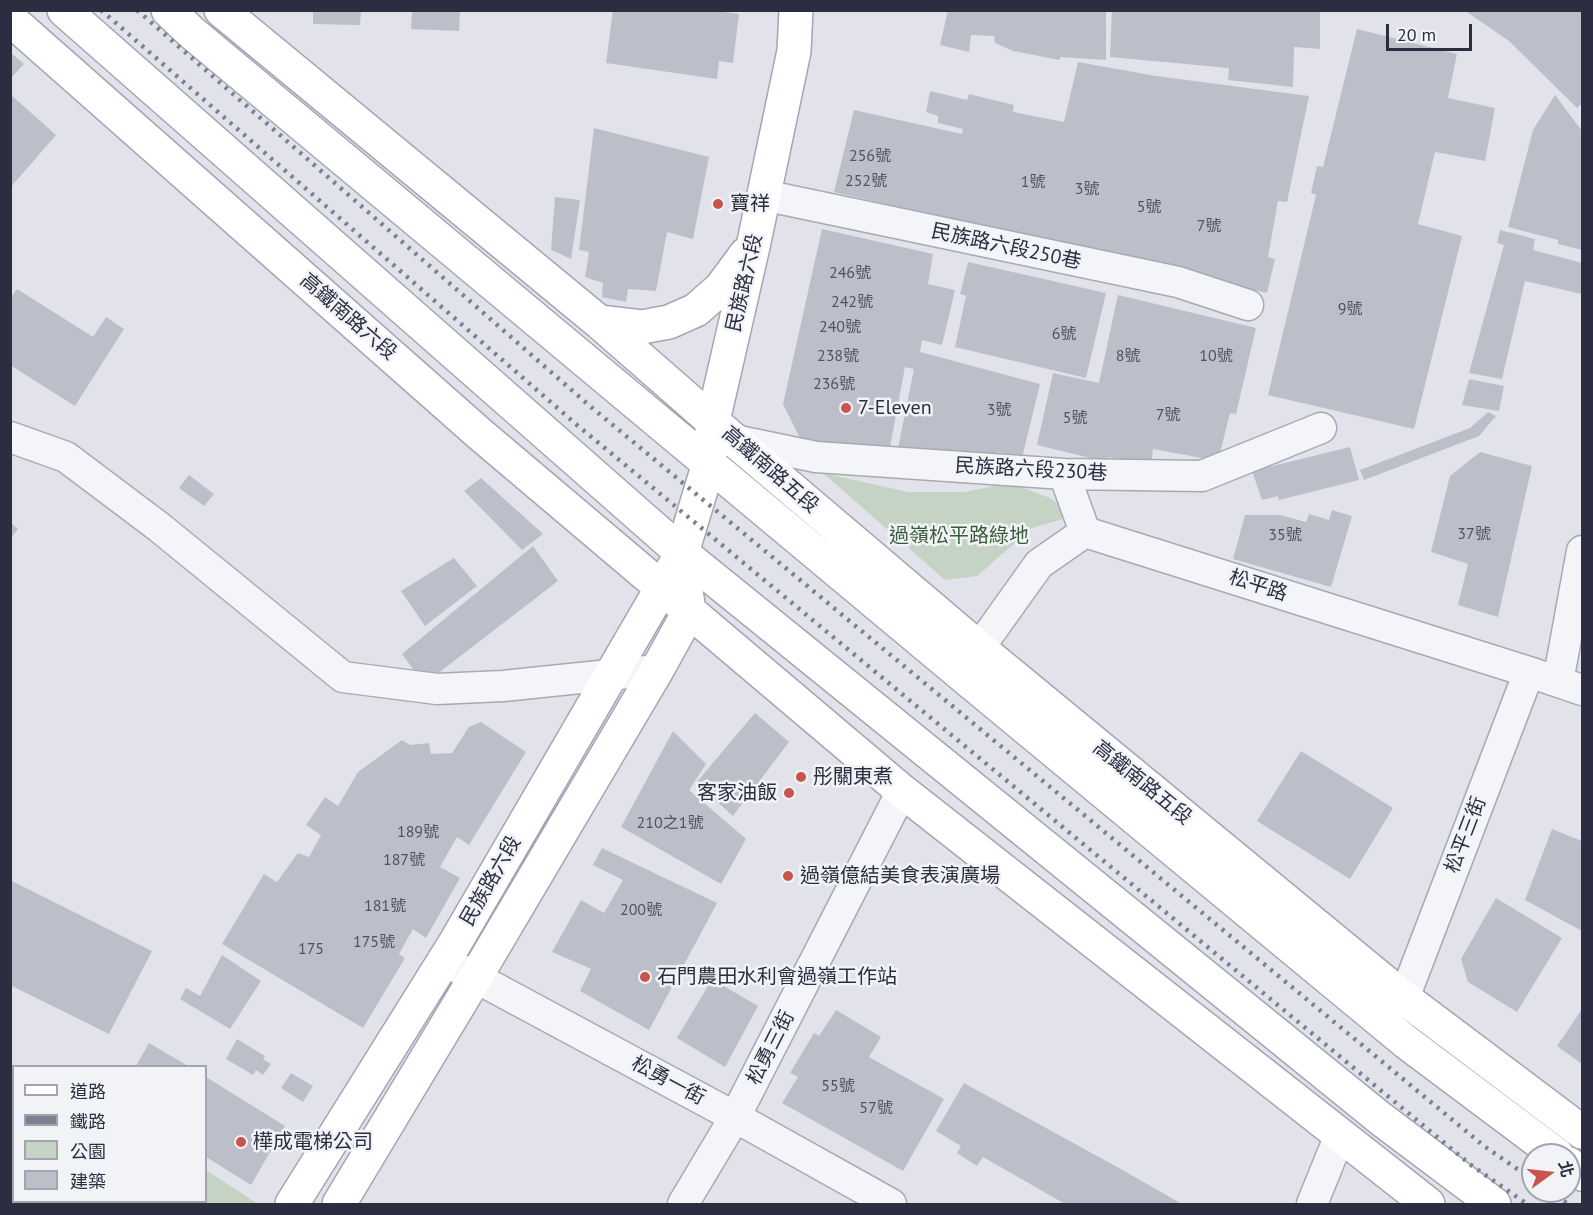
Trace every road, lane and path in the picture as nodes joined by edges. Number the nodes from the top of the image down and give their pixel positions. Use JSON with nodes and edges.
{"nodes":[{"id":1,"x":64,"y":10,"type":"edge"},
{"id":2,"x":168,"y":10,"type":"edge"},
{"id":3,"x":796,"y":10,"type":"edge"},
{"id":4,"x":225,"y":12,"type":"edge"},
{"id":5,"x":10,"y":19,"type":"edge"},
{"id":6,"x":763,"y":195,"type":"junction"},
{"id":7,"x":754,"y":243,"type":"junction"},
{"id":8,"x":1248,"y":305,"type":"dead end"},
{"id":9,"x":599,"y":322,"type":"junction"},
{"id":10,"x":1321,"y":428,"type":"dead end"},
{"id":11,"x":723,"y":430,"type":"junction"},
{"id":12,"x":10,"y":437,"type":"edge"},
{"id":13,"x":709,"y":463,"type":"junction"},
{"id":14,"x":1064,"y":474,"type":"junction"},
{"id":15,"x":1085,"y":532,"type":"junction"},
{"id":16,"x":1582,"y":551,"type":"edge"},
{"id":17,"x":682,"y":553,"type":"junction"},
{"id":18,"x":662,"y":589,"type":"junction"},
{"id":19,"x":689,"y":612,"type":"junction"},
{"id":20,"x":979,"y":648,"type":"junction"},
{"id":21,"x":657,"y":670,"type":"junction"},
{"id":22,"x":1529,"y":672,"type":"junction"},
{"id":23,"x":610,"y":675,"type":"junction"},
{"id":24,"x":1570,"y":686,"type":"edge"},
{"id":25,"x":902,"y":791,"type":"junction"},
{"id":26,"x":443,"y":960,"type":"junction"},
{"id":27,"x":475,"y":978,"type":"junction"},
{"id":28,"x":1404,"y":998,"type":"junction"},
{"id":29,"x":735,"y":1117,"type":"junction"},
{"id":30,"x":1582,"y":1132,"type":"edge"},
{"id":31,"x":1340,"y":1135,"type":"junction"},
{"id":32,"x":1541,"y":1143,"type":"edge"},
{"id":33,"x":292,"y":1204,"type":"edge"},
{"id":34,"x":339,"y":1204,"type":"edge"},
{"id":35,"x":683,"y":1204,"type":"edge"},
{"id":36,"x":891,"y":1204,"type":"edge"},
{"id":37,"x":1312,"y":1204,"type":"edge"},
{"id":38,"x":1428,"y":1204,"type":"edge"},
{"id":39,"x":1494,"y":1204,"type":"edge"}],
"edges":[{"from":1,"to":17,"type":"main road"},
{"from":2,"to":13,"type":"main road"},
{"from":3,"to":6,"type":"main road","name":"民族路六段"},
{"from":4,"to":9,"type":"main road"},
{"from":5,"to":18,"type":"main road","name":"高鐵南路六段"},
{"from":6,"to":7,"type":"main road","name":"民族路六段"},
{"from":6,"to":8,"type":"street","name":"民族路六段250巷"},
{"from":7,"to":9,"type":"main road"},
{"from":7,"to":11,"type":"main road","name":"民族路六段"},
{"from":9,"to":11,"type":"main road"},
{"from":10,"to":14,"type":"street","name":"民族路六段230巷"},
{"from":11,"to":13,"type":"main road","name":"民族路六段"},
{"from":11,"to":14,"type":"street","name":"民族路六段230巷"},
{"from":11,"to":20,"type":"main road","name":"高鐵南路五段"},
{"from":12,"to":23,"type":"street"},
{"from":13,"to":17,"type":"main road","name":"民族路六段"},
{"from":13,"to":32,"type":"main road","name":"高鐵南路五段"},
{"from":14,"to":15,"type":"street"},
{"from":15,"to":20,"type":"street"},
{"from":15,"to":22,"type":"street","name":"松平路"},
{"from":16,"to":24,"type":"street"},
{"from":17,"to":18,"type":"main road","name":"民族路六段"},
{"from":17,"to":19,"type":"main road","name":"民族路六段"},
{"from":17,"to":39,"type":"main road"},
{"from":18,"to":19,"type":"main road","name":"高鐵南路六段"},
{"from":18,"to":23,"type":"main road","name":"民族路六段"},
{"from":19,"to":21,"type":"main road","name":"民族路六段"},
{"from":19,"to":25,"type":"main road"},
{"from":20,"to":28,"type":"main road","name":"高鐵南路五段"},
{"from":21,"to":23,"type":"street"},
{"from":21,"to":27,"type":"main road","name":"民族路六段"},
{"from":22,"to":24,"type":"street","name":"松平路"},
{"from":22,"to":28,"type":"street","name":"松平三街"},
{"from":23,"to":26,"type":"main road","name":"民族路六段"},
{"from":25,"to":29,"type":"street","name":"松勇三街"},
{"from":25,"to":31,"type":"main road"},
{"from":26,"to":27,"type":"street","name":"松勇一街"},
{"from":26,"to":33,"type":"main road","name":"民族路六段"},
{"from":27,"to":29,"type":"street","name":"松勇一街"},
{"from":27,"to":34,"type":"main road","name":"民族路六段"},
{"from":28,"to":30,"type":"main road","name":"高鐵南路五段"},
{"from":29,"to":35,"type":"street","name":"松勇三街"},
{"from":29,"to":36,"type":"street","name":"松勇一街"},
{"from":31,"to":37,"type":"street"},
{"from":31,"to":38,"type":"main road"}]}
